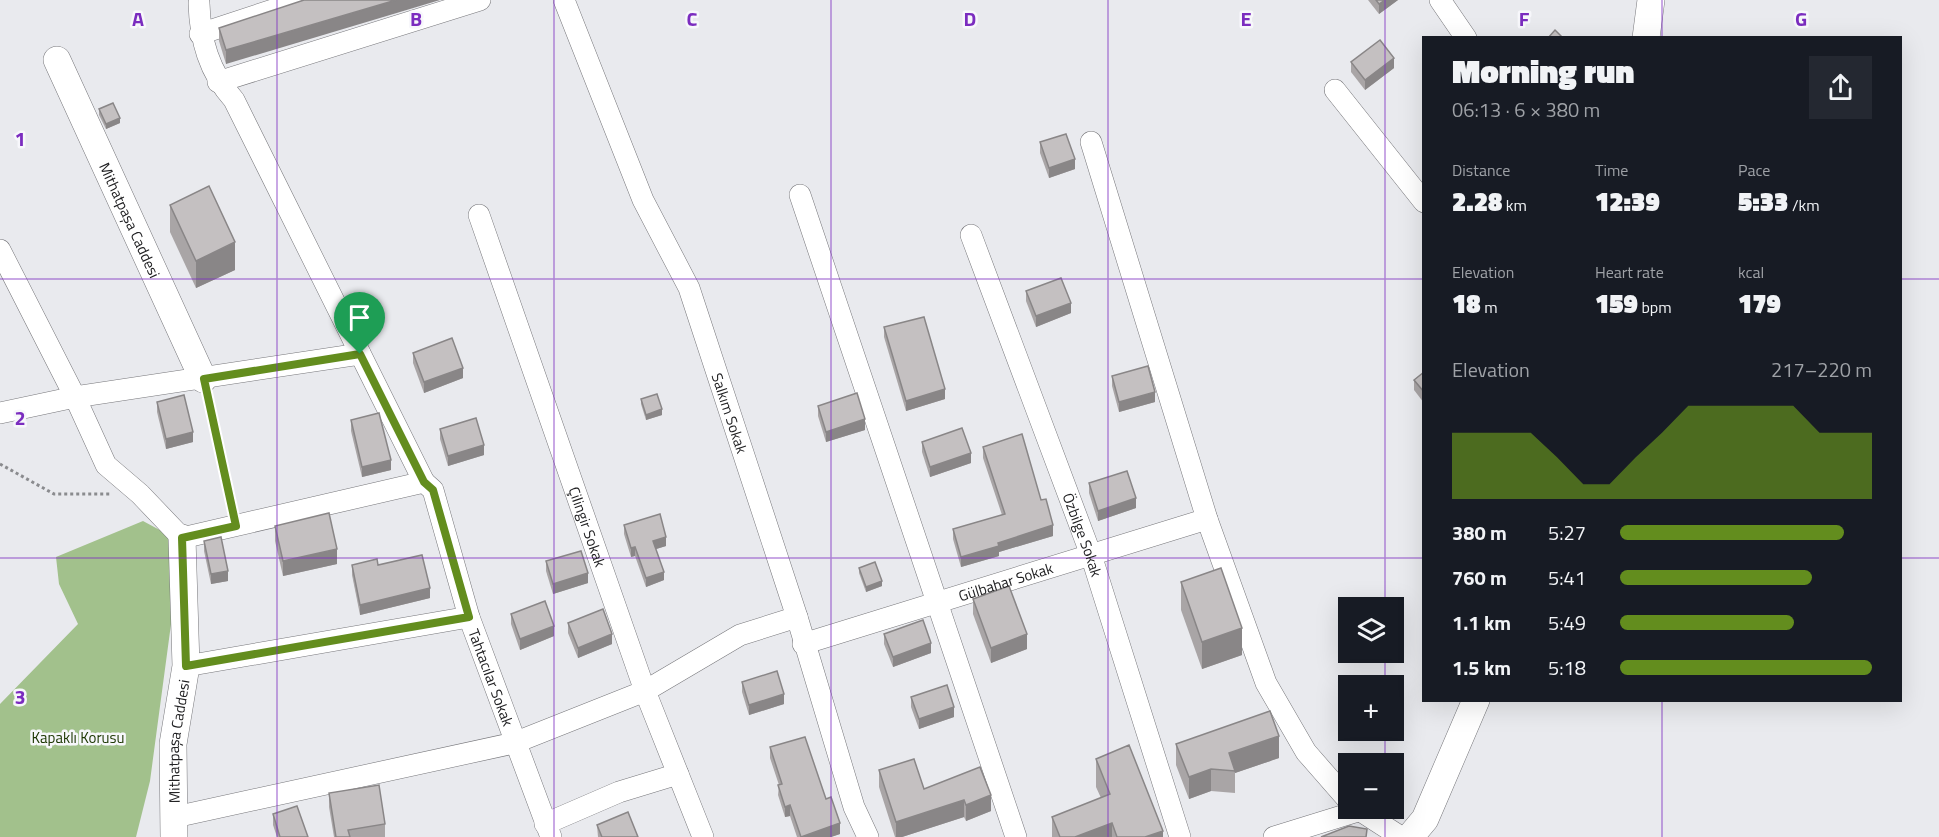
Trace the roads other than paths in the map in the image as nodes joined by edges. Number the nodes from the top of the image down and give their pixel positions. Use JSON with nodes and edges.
{"nodes":[{"id":1,"x":303,"y":0,"type":"edge"},
{"id":2,"x":480,"y":0,"type":"edge"},
{"id":3,"x":564,"y":0,"type":"edge"},
{"id":4,"x":1440,"y":0,"type":"edge"},
{"id":5,"x":1651,"y":0,"type":"edge"},
{"id":6,"x":199,"y":3,"type":"dead end"},
{"id":7,"x":200,"y":34,"type":"junction"},
{"id":8,"x":1465,"y":36,"type":"edge"},
{"id":9,"x":1646,"y":36,"type":"edge"},
{"id":10,"x":57,"y":60,"type":"dead end"},
{"id":11,"x":218,"y":82,"type":"junction"},
{"id":12,"x":1335,"y":90,"type":"dead end"},
{"id":13,"x":1092,"y":142,"type":"dead end"},
{"id":14,"x":800,"y":195,"type":"dead end"},
{"id":15,"x":1422,"y":199,"type":"edge"},
{"id":16,"x":479,"y":214,"type":"dead end"},
{"id":17,"x":971,"y":235,"type":"dead end"},
{"id":18,"x":0,"y":250,"type":"edge"},
{"id":19,"x":360,"y":354,"type":"junction"},
{"id":20,"x":204,"y":379,"type":"junction"},
{"id":21,"x":75,"y":398,"type":"junction"},
{"id":22,"x":0,"y":413,"type":"edge"},
{"id":23,"x":424,"y":482,"type":"junction"},
{"id":24,"x":1207,"y":519,"type":"junction"},
{"id":25,"x":182,"y":538,"type":"junction"},
{"id":26,"x":1091,"y":555,"type":"junction"},
{"id":27,"x":937,"y":603,"type":"junction"},
{"id":28,"x":469,"y":617,"type":"junction"},
{"id":29,"x":797,"y":617,"type":"junction"},
{"id":30,"x":803,"y":644,"type":"junction"},
{"id":31,"x":186,"y":666,"type":"junction"},
{"id":32,"x":645,"y":691,"type":"junction"},
{"id":33,"x":1475,"y":702,"type":"edge"},
{"id":34,"x":514,"y":743,"type":"junction"},
{"id":35,"x":678,"y":774,"type":"junction"},
{"id":36,"x":1338,"y":788,"type":"edge"},
{"id":37,"x":1338,"y":812,"type":"edge"},
{"id":38,"x":1374,"y":819,"type":"edge"},
{"id":39,"x":174,"y":827,"type":"edge"},
{"id":40,"x":548,"y":830,"type":"edge"},
{"id":41,"x":1420,"y":831,"type":"edge"},
{"id":42,"x":703,"y":837,"type":"edge"},
{"id":43,"x":868,"y":837,"type":"edge"},
{"id":44,"x":1016,"y":837,"type":"edge"},
{"id":45,"x":1180,"y":837,"type":"edge"},
{"id":46,"x":1274,"y":837,"type":"edge"},
{"id":47,"x":1401,"y":837,"type":"edge"}],
"edges":[{"from":1,"to":7,"type":"street"},
{"from":2,"to":11,"type":"street"},
{"from":3,"to":29,"type":"street","name":"Salkım Sokak"},
{"from":4,"to":8,"type":"street"},
{"from":5,"to":9,"type":"street"},
{"from":6,"to":7,"type":"street","name":"Tahtacılar Sokak"},
{"from":7,"to":11,"type":"street","name":"Tahtacılar Sokak"},
{"from":10,"to":20,"type":"street","name":"Mithatpaşa Caddesi"},
{"from":11,"to":19,"type":"street","name":"Tahtacılar Sokak"},
{"from":12,"to":15,"type":"street"},
{"from":13,"to":24,"type":"street"},
{"from":14,"to":27,"type":"street"},
{"from":16,"to":32,"type":"street","name":"Çilingir Sokak"},
{"from":17,"to":26,"type":"street","name":"Özbilge Sokak"},
{"from":18,"to":21,"type":"street"},
{"from":19,"to":20,"type":"street"},
{"from":19,"to":23,"type":"street","name":"Tahtacılar Sokak"},
{"from":20,"to":21,"type":"street"},
{"from":21,"to":22,"type":"street"},
{"from":21,"to":25,"type":"street"},
{"from":23,"to":25,"type":"street"},
{"from":23,"to":28,"type":"street","name":"Tahtacılar Sokak"},
{"from":24,"to":26,"type":"street","name":"Gülbahar Sokak"},
{"from":24,"to":36,"type":"street"},
{"from":25,"to":31,"type":"street","name":"Mithatpaşa Caddesi"},
{"from":26,"to":27,"type":"street","name":"Gülbahar Sokak"},
{"from":26,"to":45,"type":"street","name":"Özbilge Sokak"},
{"from":27,"to":30,"type":"street","name":"Gülbahar Sokak"},
{"from":27,"to":44,"type":"street"},
{"from":28,"to":31,"type":"street"},
{"from":28,"to":34,"type":"street","name":"Tahtacılar Sokak"},
{"from":29,"to":30,"type":"street","name":"Salkım Sokak"},
{"from":29,"to":32,"type":"street"},
{"from":30,"to":43,"type":"street","name":"Salkım Sokak"},
{"from":31,"to":39,"type":"street","name":"Mithatpaşa Caddesi"},
{"from":32,"to":34,"type":"street"},
{"from":32,"to":35,"type":"street","name":"Çilingir Sokak"},
{"from":33,"to":41,"type":"street"},
{"from":34,"to":39,"type":"street"},
{"from":34,"to":40,"type":"street","name":"Tahtacılar Sokak"},
{"from":35,"to":40,"type":"street"},
{"from":35,"to":42,"type":"street","name":"Çilingir Sokak"},
{"from":37,"to":46,"type":"street"},
{"from":38,"to":47,"type":"street"}]}
